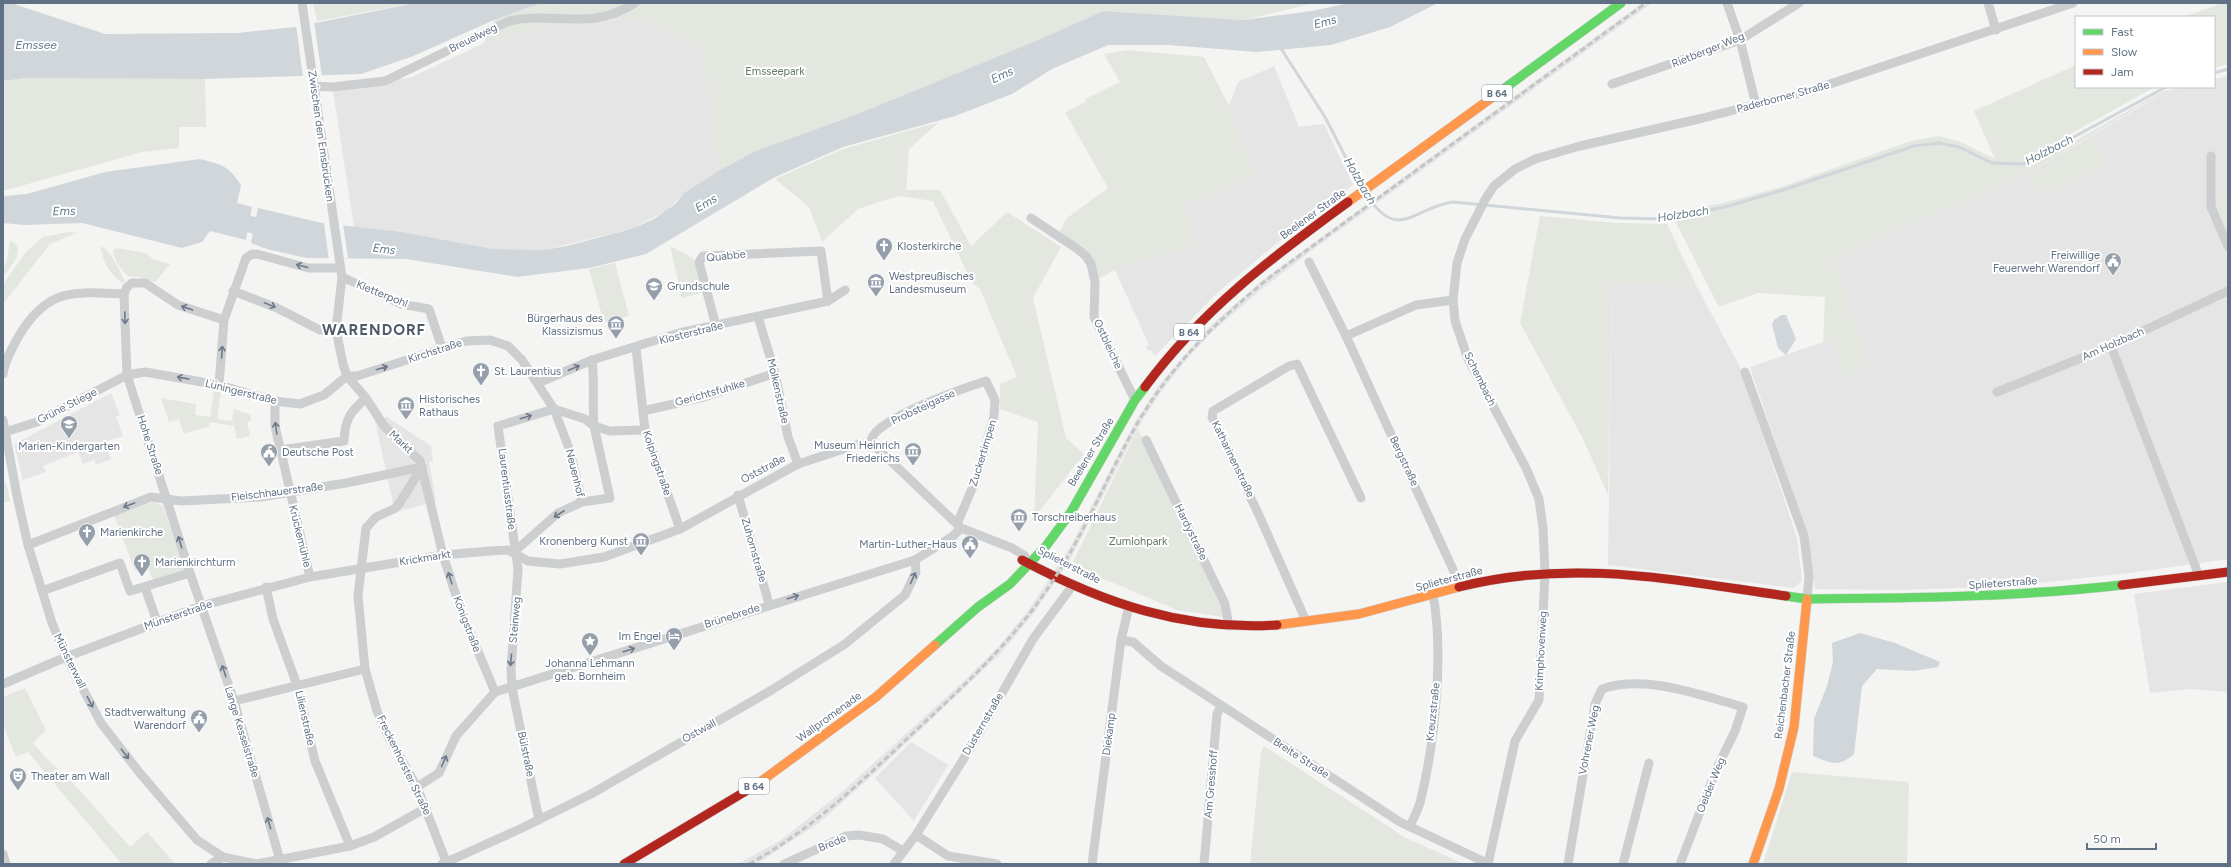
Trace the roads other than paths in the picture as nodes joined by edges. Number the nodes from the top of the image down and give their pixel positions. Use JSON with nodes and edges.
{"nodes":[{"id":1,"x":302,"y":3,"type":"edge"},
{"id":2,"x":635,"y":3,"type":"edge"},
{"id":3,"x":1621,"y":3,"type":"edge"},
{"id":4,"x":1727,"y":3,"type":"edge"},
{"id":5,"x":1799,"y":3,"type":"edge"},
{"id":6,"x":1988,"y":3,"type":"edge"},
{"id":7,"x":2073,"y":3,"type":"edge"},
{"id":8,"x":1996,"y":30,"type":"junction"},
{"id":9,"x":1740,"y":40,"type":"junction"},
{"id":10,"x":313,"y":81,"type":"junction"},
{"id":11,"x":1612,"y":84,"type":"dead end"},
{"id":12,"x":1756,"y":105,"type":"junction"},
{"id":13,"x":2211,"y":156,"type":"dead end"},
{"id":14,"x":1494,"y":186,"type":"joint"},
{"id":15,"x":1031,"y":218,"type":"dead end"},
{"id":16,"x":2228,"y":246,"type":"edge"},
{"id":17,"x":1309,"y":262,"type":"dead end"},
{"id":18,"x":340,"y":268,"type":"junction"},
{"id":19,"x":845,"y":290,"type":"dead end"},
{"id":20,"x":233,"y":291,"type":"junction"},
{"id":21,"x":2228,"y":291,"type":"edge"},
{"id":22,"x":124,"y":294,"type":"junction"},
{"id":23,"x":1454,"y":300,"type":"junction"},
{"id":24,"x":828,"y":301,"type":"junction"},
{"id":25,"x":758,"y":317,"type":"junction"},
{"id":26,"x":224,"y":320,"type":"junction"},
{"id":27,"x":716,"y":326,"type":"junction"},
{"id":28,"x":336,"y":330,"type":"junction"},
{"id":29,"x":1346,"y":336,"type":"junction"},
{"id":30,"x":2111,"y":346,"type":"junction"},
{"id":31,"x":442,"y":348,"type":"junction"},
{"id":32,"x":636,"y":348,"type":"junction"},
{"id":33,"x":592,"y":360,"type":"junction"},
{"id":34,"x":3,"y":370,"type":"edge"},
{"id":35,"x":1746,"y":372,"type":"dead end"},
{"id":36,"x":775,"y":373,"type":"junction"},
{"id":37,"x":127,"y":375,"type":"junction"},
{"id":38,"x":347,"y":376,"type":"junction"},
{"id":39,"x":986,"y":381,"type":"joint"},
{"id":40,"x":538,"y":383,"type":"junction"},
{"id":41,"x":219,"y":385,"type":"junction"},
{"id":42,"x":1997,"y":392,"type":"dead end"},
{"id":43,"x":366,"y":398,"type":"junction"},
{"id":44,"x":1135,"y":400,"type":"junction"},
{"id":45,"x":275,"y":401,"type":"junction"},
{"id":46,"x":554,"y":409,"type":"junction"},
{"id":47,"x":643,"y":411,"type":"junction"},
{"id":48,"x":3,"y":420,"type":"edge"},
{"id":49,"x":594,"y":426,"type":"junction"},
{"id":50,"x":645,"y":430,"type":"junction"},
{"id":51,"x":5,"y":432,"type":"junction"},
{"id":52,"x":1146,"y":440,"type":"dead end"},
{"id":53,"x":869,"y":444,"type":"junction"},
{"id":54,"x":280,"y":450,"type":"junction"},
{"id":55,"x":798,"y":464,"type":"junction"},
{"id":56,"x":422,"y":466,"type":"junction"},
{"id":57,"x":387,"y":474,"type":"joint"},
{"id":58,"x":290,"y":493,"type":"junction"},
{"id":59,"x":738,"y":495,"type":"junction"},
{"id":60,"x":1361,"y":498,"type":"dead end"},
{"id":61,"x":167,"y":499,"type":"junction"},
{"id":62,"x":430,"y":501,"type":"joint"},
{"id":63,"x":582,"y":502,"type":"junction"},
{"id":64,"x":959,"y":526,"type":"junction"},
{"id":65,"x":680,"y":528,"type":"junction"},
{"id":66,"x":28,"y":545,"type":"junction"},
{"id":67,"x":514,"y":552,"type":"junction"},
{"id":68,"x":442,"y":555,"type":"junction"},
{"id":69,"x":915,"y":560,"type":"junction"},
{"id":70,"x":1027,"y":560,"type":"junction"},
{"id":71,"x":360,"y":569,"type":"junction"},
{"id":72,"x":2228,"y":572,"type":"edge"},
{"id":73,"x":190,"y":573,"type":"junction"},
{"id":74,"x":1545,"y":573,"type":"junction"},
{"id":75,"x":2199,"y":576,"type":"junction"},
{"id":76,"x":310,"y":577,"type":"junction"},
{"id":77,"x":1074,"y":585,"type":"junction"},
{"id":78,"x":145,"y":587,"type":"junction"},
{"id":79,"x":1461,"y":587,"type":"junction"},
{"id":80,"x":42,"y":591,"type":"junction"},
{"id":81,"x":267,"y":592,"type":"junction"},
{"id":82,"x":1432,"y":594,"type":"junction"},
{"id":83,"x":1102,"y":595,"type":"junction"},
{"id":84,"x":1807,"y":599,"type":"junction"},
{"id":85,"x":770,"y":604,"type":"junction"},
{"id":86,"x":201,"y":606,"type":"junction"},
{"id":87,"x":1129,"y":606,"type":"junction"},
{"id":88,"x":1306,"y":621,"type":"junction"},
{"id":89,"x":157,"y":622,"type":"junction"},
{"id":90,"x":1228,"y":626,"type":"junction"},
{"id":91,"x":1121,"y":640,"type":"junction"},
{"id":92,"x":66,"y":657,"type":"junction"},
{"id":93,"x":365,"y":669,"type":"junction"},
{"id":94,"x":3,"y":684,"type":"edge"},
{"id":95,"x":297,"y":685,"type":"junction"},
{"id":96,"x":512,"y":688,"type":"junction"},
{"id":97,"x":495,"y":692,"type":"junction"},
{"id":98,"x":234,"y":701,"type":"junction"},
{"id":99,"x":1221,"y":706,"type":"junction"},
{"id":100,"x":1743,"y":707,"type":"joint"},
{"id":101,"x":1649,"y":763,"type":"dead end"},
{"id":102,"x":417,"y":787,"type":"junction"},
{"id":103,"x":426,"y":808,"type":"junction"},
{"id":104,"x":539,"y":820,"type":"junction"},
{"id":105,"x":1410,"y":828,"type":"junction"},
{"id":106,"x":916,"y":835,"type":"junction"},
{"id":107,"x":350,"y":846,"type":"junction"},
{"id":108,"x":904,"y":852,"type":"junction"},
{"id":109,"x":3,"y":854,"type":"edge"},
{"id":110,"x":224,"y":857,"type":"junction"},
{"id":111,"x":280,"y":860,"type":"junction"},
{"id":112,"x":6,"y":864,"type":"edge"},
{"id":113,"x":212,"y":864,"type":"edge"},
{"id":114,"x":446,"y":864,"type":"edge"},
{"id":115,"x":624,"y":864,"type":"edge"},
{"id":116,"x":784,"y":864,"type":"edge"},
{"id":117,"x":894,"y":864,"type":"edge"},
{"id":118,"x":996,"y":864,"type":"edge"},
{"id":119,"x":1092,"y":864,"type":"edge"},
{"id":120,"x":1204,"y":864,"type":"edge"},
{"id":121,"x":1489,"y":864,"type":"edge"},
{"id":122,"x":1568,"y":864,"type":"edge"},
{"id":123,"x":1623,"y":864,"type":"edge"},
{"id":124,"x":1680,"y":864,"type":"edge"},
{"id":125,"x":1753,"y":864,"type":"edge"}],
"edges":[{"from":1,"to":10,"type":"street","name":"Zwischen den Emsbrücken"},
{"from":2,"to":10,"type":"street","name":"Breuelweg"},
{"from":3,"to":44,"type":"street","name":"Beelener Straße","number":"B 64"},
{"from":4,"to":9,"type":"street"},
{"from":5,"to":9,"type":"street","name":"Rietberger Weg"},
{"from":6,"to":8,"type":"street"},
{"from":7,"to":8,"type":"street","name":"Paderborner Straße"},
{"from":8,"to":12,"type":"street","name":"Paderborner Straße"},
{"from":9,"to":11,"type":"street","name":"Rietberger Weg"},
{"from":9,"to":12,"type":"street"},
{"from":10,"to":18,"type":"street","name":"Zwischen den Emsbrücken"},
{"from":12,"to":14,"type":"street","name":"Paderborner Straße"},
{"from":13,"to":16,"type":"street"},
{"from":14,"to":23,"type":"street","name":"Schembach"},
{"from":15,"to":44,"type":"street","name":"Ostbleiche"},
{"from":17,"to":29,"type":"street","name":"Bergstraße"},
{"from":18,"to":20,"type":"street","one_way":true},
{"from":18,"to":28,"type":"street","name":"Zwischen den Emsbrücken"},
{"from":18,"to":31,"type":"street","name":"Kletterpohl"},
{"from":19,"to":24,"type":"street","name":"Klosterstraße"},
{"from":20,"to":26,"type":"street"},
{"from":20,"to":28,"type":"street","one_way":true},
{"from":21,"to":30,"type":"street","name":"Am Holzbach"},
{"from":26,"to":22,"type":"street","one_way":true},
{"from":22,"to":34,"type":"street"},
{"from":22,"to":37,"type":"street","name":"Hohe Straße","one_way":true},
{"from":23,"to":29,"type":"street"},
{"from":23,"to":74,"type":"street","name":"Schembach"},
{"from":24,"to":25,"type":"street","name":"Klosterstraße"},
{"from":24,"to":27,"type":"street","name":"Quabbe"},
{"from":25,"to":27,"type":"street","name":"Klosterstraße"},
{"from":25,"to":36,"type":"street","name":"Molkenstraße"},
{"from":41,"to":26,"type":"street","one_way":true},
{"from":27,"to":32,"type":"street","name":"Klosterstraße"},
{"from":28,"to":38,"type":"street","name":"Zwischen den Emsbrücken"},
{"from":29,"to":79,"type":"street","name":"Bergstraße"},
{"from":30,"to":42,"type":"street","name":"Am Holzbach"},
{"from":30,"to":75,"type":"street"},
{"from":38,"to":31,"type":"street","name":"Kirchstraße","one_way":true},
{"from":31,"to":40,"type":"street","name":"Kirchstraße"},
{"from":32,"to":33,"type":"street","name":"Klosterstraße"},
{"from":32,"to":47,"type":"street","name":"Kolpingstraße"},
{"from":40,"to":33,"type":"street","name":"Klosterstraße","one_way":true},
{"from":33,"to":49,"type":"street"},
{"from":35,"to":84,"type":"street"},
{"from":36,"to":47,"type":"street","name":"Gerichtsfuhlke"},
{"from":36,"to":55,"type":"street","name":"Molkenstraße"},
{"from":41,"to":37,"type":"street","name":"Lüningerstraße","one_way":true},
{"from":37,"to":51,"type":"street","name":"Grüne Stiege"},
{"from":37,"to":61,"type":"street","name":"Hohe Straße"},
{"from":38,"to":43,"type":"street","name":"Markt"},
{"from":38,"to":45,"type":"street","name":"Lüningerstraße"},
{"from":39,"to":53,"type":"street","name":"Probsteigasse"},
{"from":39,"to":64,"type":"street","name":"Zuckertimpen"},
{"from":40,"to":46,"type":"street","name":"Kirchstraße"},
{"from":41,"to":45,"type":"street","name":"Lüningerstraße"},
{"from":43,"to":54,"type":"street"},
{"from":43,"to":56,"type":"street","name":"Markt"},
{"from":44,"to":70,"type":"street","name":"Beelener Straße","number":"B 64"},
{"from":54,"to":45,"type":"street","name":"Krückemühle","one_way":true},
{"from":46,"to":49,"type":"street"},
{"from":46,"to":63,"type":"street","name":"Neuenhof"},
{"from":67,"to":46,"type":"street","name":"Laurentiusstraße","one_way":true},
{"from":47,"to":50,"type":"street","name":"Kolpingstraße"},
{"from":48,"to":51,"type":"street","name":"Münsterwall"},
{"from":49,"to":50,"type":"street"},
{"from":49,"to":63,"type":"street"},
{"from":50,"to":65,"type":"street","name":"Kolpingstraße"},
{"from":51,"to":66,"type":"street","name":"Münsterwall"},
{"from":52,"to":90,"type":"street","name":"Hardystraße"},
{"from":53,"to":55,"type":"street","name":"Oststraße"},
{"from":53,"to":64,"type":"street"},
{"from":54,"to":58,"type":"street","name":"Krückemühle"},
{"from":55,"to":59,"type":"street","name":"Oststraße"},
{"from":56,"to":57,"type":"street","name":"Markt"},
{"from":56,"to":62,"type":"street","name":"Markt"},
{"from":56,"to":71,"type":"street","name":"Freckenhorster Straße"},
{"from":57,"to":58,"type":"street","name":"Fleischhauerstraße"},
{"from":58,"to":61,"type":"street","name":"Fleischhauerstraße"},
{"from":58,"to":76,"type":"street","name":"Krückemühle"},
{"from":59,"to":65,"type":"street","name":"Oststraße"},
{"from":59,"to":85,"type":"street","name":"Zuhornstraße"},
{"from":60,"to":88,"type":"street","name":"Katharinenstraße"},
{"from":61,"to":66,"type":"street","name":"Fleischhauerstraße","one_way":true},
{"from":73,"to":61,"type":"street","name":"Hohe Straße","one_way":true},
{"from":62,"to":68,"type":"street","name":"Königstraße"},
{"from":63,"to":67,"type":"street","name":"Neuenhof","one_way":true},
{"from":64,"to":69,"type":"street","name":"Brünebrede"},
{"from":64,"to":70,"type":"street"},
{"from":65,"to":67,"type":"street","name":"Oststraße"},
{"from":66,"to":80,"type":"street","name":"Münsterwall"},
{"from":67,"to":68,"type":"street","name":"Krickmarkt"},
{"from":67,"to":96,"type":"street","name":"Steinweg","one_way":true},
{"from":68,"to":71,"type":"street","name":"Krickmarkt"},
{"from":97,"to":68,"type":"street","name":"Königstraße","one_way":true},
{"from":85,"to":69,"type":"street","name":"Brünebrede","one_way":true},
{"from":104,"to":69,"type":"street","name":"Ostwall","one_way":true},
{"from":70,"to":77,"type":"street","name":"Splieterstraße"},
{"from":70,"to":83,"type":"street","name":"Splieterstraße"},
{"from":70,"to":115,"type":"street","name":"Wallpromenade","number":"B 64"},
{"from":71,"to":76,"type":"street","name":"Münsterstraße"},
{"from":71,"to":93,"type":"street","name":"Freckenhorster Straße"},
{"from":72,"to":75,"type":"street","name":"Splieterstraße"},
{"from":73,"to":78,"type":"street"},
{"from":73,"to":86,"type":"street","name":"Hohe Straße"},
{"from":74,"to":79,"type":"street","name":"Splieterstraße"},
{"from":74,"to":84,"type":"street","name":"Splieterstraße"},
{"from":74,"to":121,"type":"street","name":"Krimphovenweg"},
{"from":75,"to":84,"type":"street","name":"Splieterstraße"},
{"from":76,"to":81,"type":"street","name":"Münsterstraße"},
{"from":77,"to":83,"type":"street","name":"Splieterstraße"},
{"from":77,"to":106,"type":"street","name":"Düsternstraße"},
{"from":78,"to":80,"type":"street"},
{"from":78,"to":89,"type":"street"},
{"from":79,"to":82,"type":"street","name":"Splieterstraße"},
{"from":80,"to":92,"type":"street","name":"Münsterwall"},
{"from":81,"to":86,"type":"street","name":"Münsterstraße"},
{"from":81,"to":95,"type":"street","name":"Lilienstraße"},
{"from":82,"to":88,"type":"street","name":"Splieterstraße"},
{"from":82,"to":105,"type":"street","name":"Kreuzstraße"},
{"from":83,"to":87,"type":"street","name":"Splieterstraße"},
{"from":84,"to":125,"type":"street","name":"Reichenbacher Straße"},
{"from":96,"to":85,"type":"street","name":"Brünebrede","one_way":true},
{"from":86,"to":89,"type":"street","name":"Münsterstraße"},
{"from":98,"to":86,"type":"street","name":"Lange Kesselstraße","one_way":true},
{"from":87,"to":90,"type":"street","name":"Splieterstraße"},
{"from":87,"to":91,"type":"street","name":"Diekamp"},
{"from":88,"to":90,"type":"street","name":"Splieterstraße"},
{"from":89,"to":92,"type":"street","name":"Münsterstraße"},
{"from":91,"to":99,"type":"street","name":"Breite Straße"},
{"from":91,"to":119,"type":"street","name":"Diekamp"},
{"from":92,"to":94,"type":"street","name":"Münsterstraße"},
{"from":92,"to":110,"type":"street","name":"Münsterwall","one_way":true},
{"from":93,"to":95,"type":"street"},
{"from":93,"to":102,"type":"street","name":"Freckenhorster Straße"},
{"from":95,"to":98,"type":"street"},
{"from":95,"to":107,"type":"street","name":"Lilienstraße"},
{"from":96,"to":97,"type":"street","name":"Brünebrede"},
{"from":96,"to":104,"type":"street","name":"Bülstraße"},
{"from":102,"to":97,"type":"street","one_way":true},
{"from":111,"to":98,"type":"street","name":"Lange Kesselstraße","one_way":true},
{"from":99,"to":105,"type":"street","name":"Breite Straße"},
{"from":99,"to":120,"type":"street","name":"Am Gresshoff"},
{"from":100,"to":122,"type":"street","name":"Vohrener Weg"},
{"from":100,"to":124,"type":"street","name":"Oelder Weg"},
{"from":101,"to":123,"type":"street"},
{"from":102,"to":103,"type":"street","name":"Freckenhorster Straße"},
{"from":103,"to":107,"type":"street"},
{"from":103,"to":114,"type":"street","name":"Freckenhorster Straße"},
{"from":104,"to":114,"type":"street","name":"Ostwall"},
{"from":105,"to":121,"type":"street","name":"Breite Straße"},
{"from":106,"to":108,"type":"street","name":"Düsternstraße"},
{"from":106,"to":118,"type":"street"},
{"from":107,"to":111,"type":"street"},
{"from":108,"to":116,"type":"street","name":"Brede"},
{"from":108,"to":117,"type":"street","name":"Düsternstraße"},
{"from":109,"to":112,"type":"street"},
{"from":110,"to":111,"type":"street"},
{"from":110,"to":113,"type":"street"}]}
